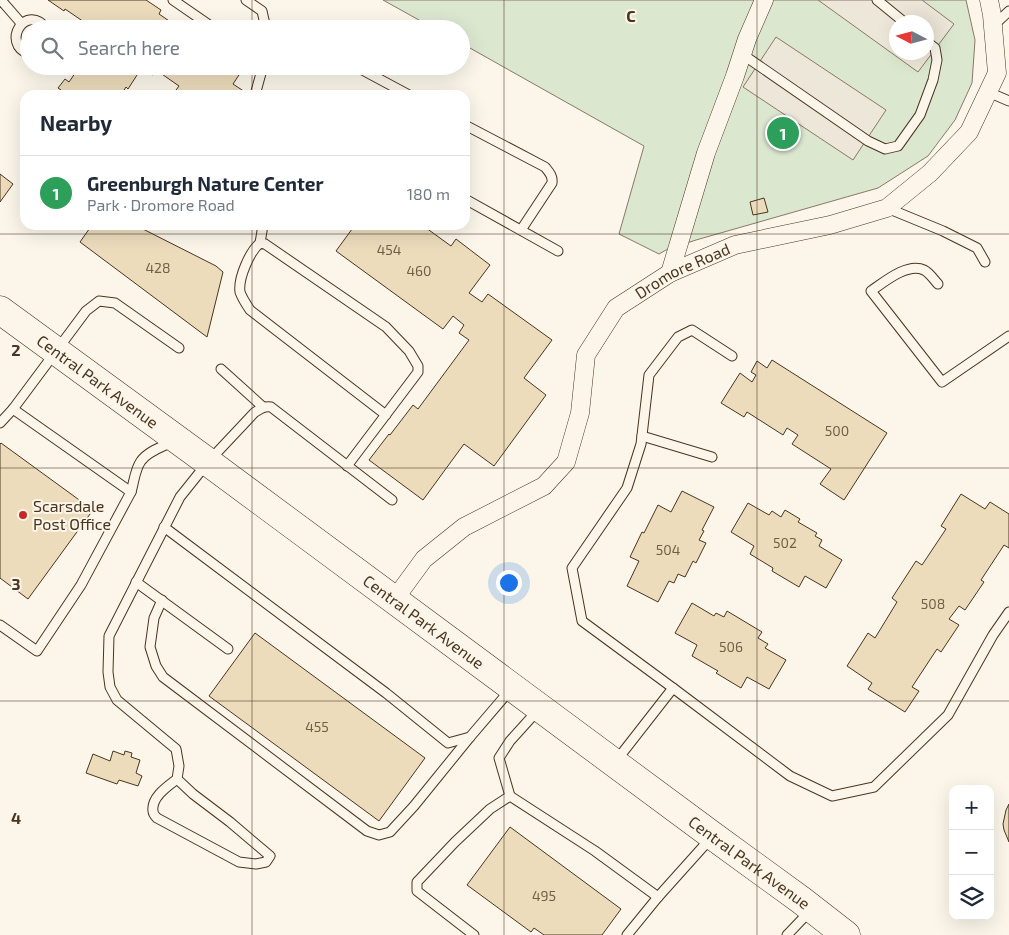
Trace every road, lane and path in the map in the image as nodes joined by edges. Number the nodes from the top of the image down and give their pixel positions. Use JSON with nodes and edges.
{"nodes":[{"id":1,"x":1,"y":0,"type":"edge"},
{"id":2,"x":173,"y":0,"type":"edge"},
{"id":3,"x":246,"y":0,"type":"edge"},
{"id":4,"x":764,"y":0,"type":"edge"},
{"id":5,"x":877,"y":0,"type":"edge"},
{"id":6,"x":989,"y":0,"type":"edge"},
{"id":7,"x":1009,"y":11,"type":"edge"},
{"id":8,"x":895,"y":15,"type":"edge"},
{"id":9,"x":203,"y":20,"type":"edge"},
{"id":10,"x":264,"y":20,"type":"edge"},
{"id":11,"x":20,"y":21,"type":"edge"},
{"id":12,"x":20,"y":25,"type":"edge"},
{"id":13,"x":993,"y":26,"type":"junction"},
{"id":14,"x":934,"y":47,"type":"edge"},
{"id":15,"x":20,"y":50,"type":"edge"},
{"id":16,"x":742,"y":54,"type":"junction"},
{"id":17,"x":261,"y":75,"type":"edge"},
{"id":18,"x":372,"y":75,"type":"edge"},
{"id":19,"x":256,"y":90,"type":"edge"},
{"id":20,"x":400,"y":90,"type":"edge"},
{"id":21,"x":988,"y":92,"type":"junction"},
{"id":22,"x":1009,"y":101,"type":"edge"},
{"id":23,"x":470,"y":128,"type":"edge"},
{"id":24,"x":470,"y":202,"type":"edge"},
{"id":25,"x":887,"y":208,"type":"junction"},
{"id":26,"x":262,"y":230,"type":"edge"},
{"id":27,"x":521,"y":230,"type":"junction"},
{"id":28,"x":260,"y":243,"type":"junction"},
{"id":29,"x":558,"y":251,"type":"dead end"},
{"id":30,"x":985,"y":262,"type":"dead end"},
{"id":31,"x":670,"y":272,"type":"junction"},
{"id":32,"x":938,"y":284,"type":"dead end"},
{"id":33,"x":8,"y":318,"type":"edge"},
{"id":34,"x":1009,"y":336,"type":"edge"},
{"id":35,"x":179,"y":348,"type":"dead end"},
{"id":36,"x":56,"y":351,"type":"junction"},
{"id":37,"x":732,"y":356,"type":"dead end"},
{"id":38,"x":220,"y":369,"type":"dead end"},
{"id":39,"x":263,"y":407,"type":"junction"},
{"id":40,"x":13,"y":409,"type":"junction"},
{"id":41,"x":386,"y":415,"type":"junction"},
{"id":42,"x":0,"y":423,"type":"edge"},
{"id":43,"x":642,"y":436,"type":"junction"},
{"id":44,"x":178,"y":440,"type":"junction"},
{"id":45,"x":712,"y":458,"type":"dead end"},
{"id":46,"x":208,"y":462,"type":"junction"},
{"id":47,"x":347,"y":466,"type":"junction"},
{"id":48,"x":131,"y":492,"type":"junction"},
{"id":49,"x":392,"y":500,"type":"dead end"},
{"id":50,"x":164,"y":527,"type":"junction"},
{"id":51,"x":136,"y":582,"type":"junction"},
{"id":52,"x":162,"y":600,"type":"junction"},
{"id":53,"x":394,"y":600,"type":"junction"},
{"id":54,"x":1009,"y":612,"type":"edge"},
{"id":55,"x":0,"y":625,"type":"edge"},
{"id":56,"x":228,"y":649,"type":"dead end"},
{"id":57,"x":512,"y":688,"type":"junction"},
{"id":58,"x":673,"y":688,"type":"junction"},
{"id":59,"x":540,"y":708,"type":"junction"},
{"id":60,"x":470,"y":737,"type":"junction"},
{"id":61,"x":614,"y":763,"type":"junction"},
{"id":62,"x":177,"y":779,"type":"junction"},
{"id":63,"x":510,"y":796,"type":"junction"},
{"id":64,"x":713,"y":836,"type":"junction"},
{"id":65,"x":658,"y":897,"type":"junction"},
{"id":66,"x":812,"y":909,"type":"junction"},
{"id":67,"x":474,"y":935,"type":"edge"},
{"id":68,"x":627,"y":935,"type":"edge"},
{"id":69,"x":787,"y":935,"type":"edge"},
{"id":70,"x":846,"y":935,"type":"edge"}],
"edges":[{"from":1,"to":11,"type":"lane"},
{"from":2,"to":9,"type":"lane"},
{"from":3,"to":10,"type":"lane"},
{"from":4,"to":16,"type":"street"},
{"from":5,"to":8,"type":"lane"},
{"from":6,"to":13,"type":"street","name":"Dromore Road"},
{"from":7,"to":13,"type":"lane"},
{"from":12,"to":15,"type":"lane"},
{"from":13,"to":21,"type":"street","name":"Dromore Road"},
{"from":14,"to":16,"type":"lane"},
{"from":16,"to":31,"type":"street"},
{"from":17,"to":19,"type":"lane"},
{"from":18,"to":20,"type":"lane"},
{"from":21,"to":22,"type":"lane"},
{"from":21,"to":25,"type":"street","name":"Dromore Road"},
{"from":23,"to":27,"type":"lane"},
{"from":24,"to":27,"type":"lane"},
{"from":25,"to":30,"type":"lane"},
{"from":25,"to":31,"type":"street","name":"Dromore Road"},
{"from":26,"to":28,"type":"lane"},
{"from":27,"to":29,"type":"lane"},
{"from":28,"to":41,"type":"lane"},
{"from":28,"to":41,"type":"lane"},
{"from":31,"to":53,"type":"street","name":"Dromore Road"},
{"from":32,"to":34,"type":"lane"},
{"from":33,"to":36,"type":"main road","name":"Central Park Avenue"},
{"from":35,"to":36,"type":"lane"},
{"from":36,"to":40,"type":"lane"},
{"from":36,"to":44,"type":"main road","name":"Central Park Avenue"},
{"from":37,"to":43,"type":"lane"},
{"from":38,"to":39,"type":"lane"},
{"from":39,"to":46,"type":"lane"},
{"from":39,"to":47,"type":"lane"},
{"from":40,"to":42,"type":"lane"},
{"from":40,"to":48,"type":"lane"},
{"from":41,"to":47,"type":"lane"},
{"from":43,"to":45,"type":"lane"},
{"from":43,"to":58,"type":"lane"},
{"from":44,"to":46,"type":"main road","name":"Central Park Avenue"},
{"from":44,"to":48,"type":"lane"},
{"from":46,"to":50,"type":"lane"},
{"from":46,"to":53,"type":"main road","name":"Central Park Avenue"},
{"from":47,"to":49,"type":"lane"},
{"from":48,"to":55,"type":"lane"},
{"from":50,"to":51,"type":"lane"},
{"from":50,"to":60,"type":"lane"},
{"from":51,"to":52,"type":"lane"},
{"from":51,"to":62,"type":"lane"},
{"from":52,"to":56,"type":"lane"},
{"from":52,"to":60,"type":"lane"},
{"from":53,"to":57,"type":"main road","name":"Central Park Avenue"},
{"from":54,"to":58,"type":"lane"},
{"from":57,"to":59,"type":"main road","name":"Central Park Avenue"},
{"from":57,"to":60,"type":"lane"},
{"from":58,"to":61,"type":"lane"},
{"from":59,"to":61,"type":"main road","name":"Central Park Avenue"},
{"from":59,"to":63,"type":"lane"},
{"from":61,"to":64,"type":"main road","name":"Central Park Avenue"},
{"from":62,"to":62,"type":"lane"},
{"from":63,"to":65,"type":"lane"},
{"from":63,"to":67,"type":"lane"},
{"from":64,"to":65,"type":"lane"},
{"from":64,"to":66,"type":"main road","name":"Central Park Avenue"},
{"from":65,"to":68,"type":"lane"},
{"from":66,"to":69,"type":"lane"},
{"from":66,"to":70,"type":"main road","name":"Central Park Avenue"}]}
